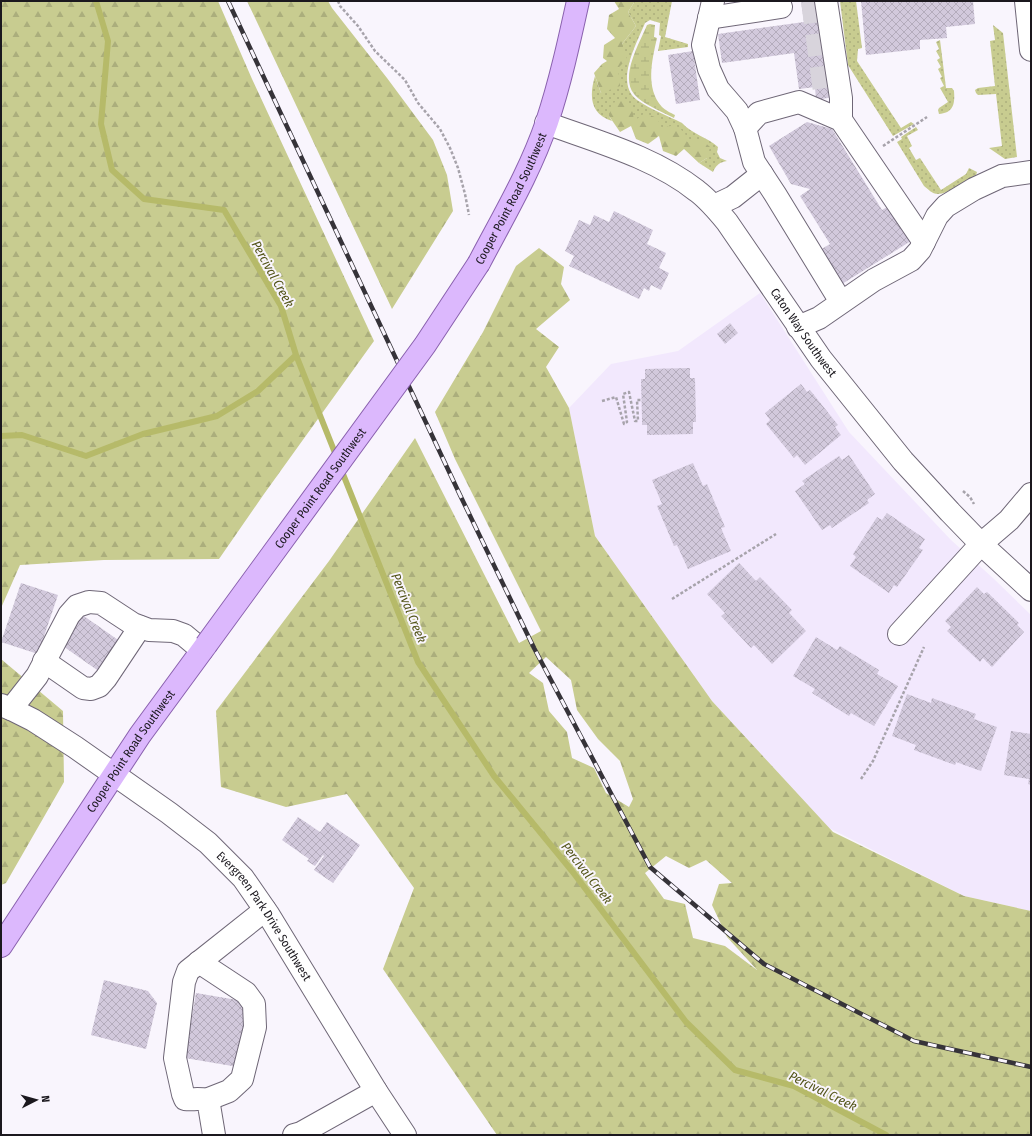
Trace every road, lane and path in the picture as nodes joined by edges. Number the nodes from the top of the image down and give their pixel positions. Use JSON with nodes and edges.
{"nodes":[{"id":1,"x":338,"y":1,"type":"edge"},
{"id":2,"x":578,"y":1,"type":"edge"},
{"id":3,"x":826,"y":1,"type":"edge"},
{"id":4,"x":1026,"y":1,"type":"edge"},
{"id":5,"x":781,"y":7,"type":"dead end"},
{"id":6,"x":711,"y":10,"type":"edge"},
{"id":7,"x":1031,"y":50,"type":"edge"},
{"id":8,"x":830,"y":110,"type":"junction"},
{"id":9,"x":927,"y":117,"type":"dead end"},
{"id":10,"x":546,"y":123,"type":"junction"},
{"id":11,"x":745,"y":128,"type":"junction"},
{"id":12,"x":880,"y":148,"type":"dead end"},
{"id":13,"x":1031,"y":172,"type":"edge"},
{"id":14,"x":762,"y":174,"type":"junction"},
{"id":15,"x":714,"y":206,"type":"junction"},
{"id":16,"x":469,"y":215,"type":"dead end"},
{"id":17,"x":924,"y":242,"type":"junction"},
{"id":18,"x":841,"y":302,"type":"junction"},
{"id":19,"x":798,"y":327,"type":"junction"},
{"id":20,"x":641,"y":400,"type":"dead end"},
{"id":21,"x":602,"y":402,"type":"dead end"},
{"id":22,"x":1031,"y":494,"type":"edge"},
{"id":23,"x":776,"y":534,"type":"dead end"},
{"id":24,"x":981,"y":544,"type":"junction"},
{"id":25,"x":1031,"y":590,"type":"edge"},
{"id":26,"x":672,"y":598,"type":"dead end"},
{"id":27,"x":140,"y":627,"type":"junction"},
{"id":28,"x":899,"y":634,"type":"dead end"},
{"id":29,"x":924,"y":647,"type":"dead end"},
{"id":30,"x":204,"y":648,"type":"junction"},
{"id":31,"x":44,"y":661,"type":"junction"},
{"id":32,"x":6,"y":707,"type":"edge"},
{"id":33,"x":115,"y":775,"type":"junction"},
{"id":34,"x":861,"y":779,"type":"dead end"},
{"id":35,"x":265,"y":910,"type":"junction"},
{"id":36,"x":1,"y":946,"type":"edge"},
{"id":37,"x":200,"y":962,"type":"junction"},
{"id":38,"x":376,"y":1091,"type":"junction"},
{"id":39,"x":206,"y":1100,"type":"junction"},
{"id":40,"x":214,"y":1135,"type":"edge"},
{"id":41,"x":294,"y":1135,"type":"edge"},
{"id":42,"x":405,"y":1135,"type":"edge"}],
"edges":[{"from":1,"to":16,"type":"path"},
{"from":2,"to":10,"type":"main road","name":"Cooper Point Road Southwest"},
{"from":3,"to":8,"type":"street"},
{"from":4,"to":7,"type":"street"},
{"from":5,"to":6,"type":"street"},
{"from":6,"to":11,"type":"street"},
{"from":8,"to":11,"type":"street"},
{"from":8,"to":17,"type":"street"},
{"from":9,"to":12,"type":"path"},
{"from":10,"to":15,"type":"street","name":"Caton Way Southwest"},
{"from":10,"to":30,"type":"main road","name":"Cooper Point Road Southwest","bridge":true},
{"from":11,"to":14,"type":"street"},
{"from":13,"to":17,"type":"street"},
{"from":14,"to":15,"type":"street"},
{"from":14,"to":18,"type":"street"},
{"from":15,"to":19,"type":"street","name":"Caton Way Southwest"},
{"from":17,"to":18,"type":"street"},
{"from":18,"to":19,"type":"street"},
{"from":19,"to":24,"type":"street","name":"Caton Way Southwest"},
{"from":20,"to":21,"type":"path"},
{"from":22,"to":24,"type":"street"},
{"from":23,"to":26,"type":"path"},
{"from":24,"to":25,"type":"street","name":"Caton Way Southwest"},
{"from":24,"to":28,"type":"street"},
{"from":27,"to":30,"type":"street"},
{"from":27,"to":31,"type":"street"},
{"from":27,"to":31,"type":"street"},
{"from":29,"to":34,"type":"path"},
{"from":30,"to":33,"type":"main road","name":"Cooper Point Road Southwest"},
{"from":31,"to":32,"type":"street"},
{"from":32,"to":33,"type":"street","name":"Evergreen Park Drive Southwest"},
{"from":33,"to":35,"type":"street","name":"Evergreen Park Drive Southwest"},
{"from":33,"to":36,"type":"main road","name":"Cooper Point Road Southwest"},
{"from":35,"to":37,"type":"street"},
{"from":35,"to":38,"type":"street","name":"Evergreen Park Drive Southwest"},
{"from":37,"to":39,"type":"street"},
{"from":37,"to":39,"type":"street"},
{"from":38,"to":41,"type":"street"},
{"from":38,"to":42,"type":"street","name":"Evergreen Park Drive Southwest"},
{"from":39,"to":40,"type":"street"}]}
